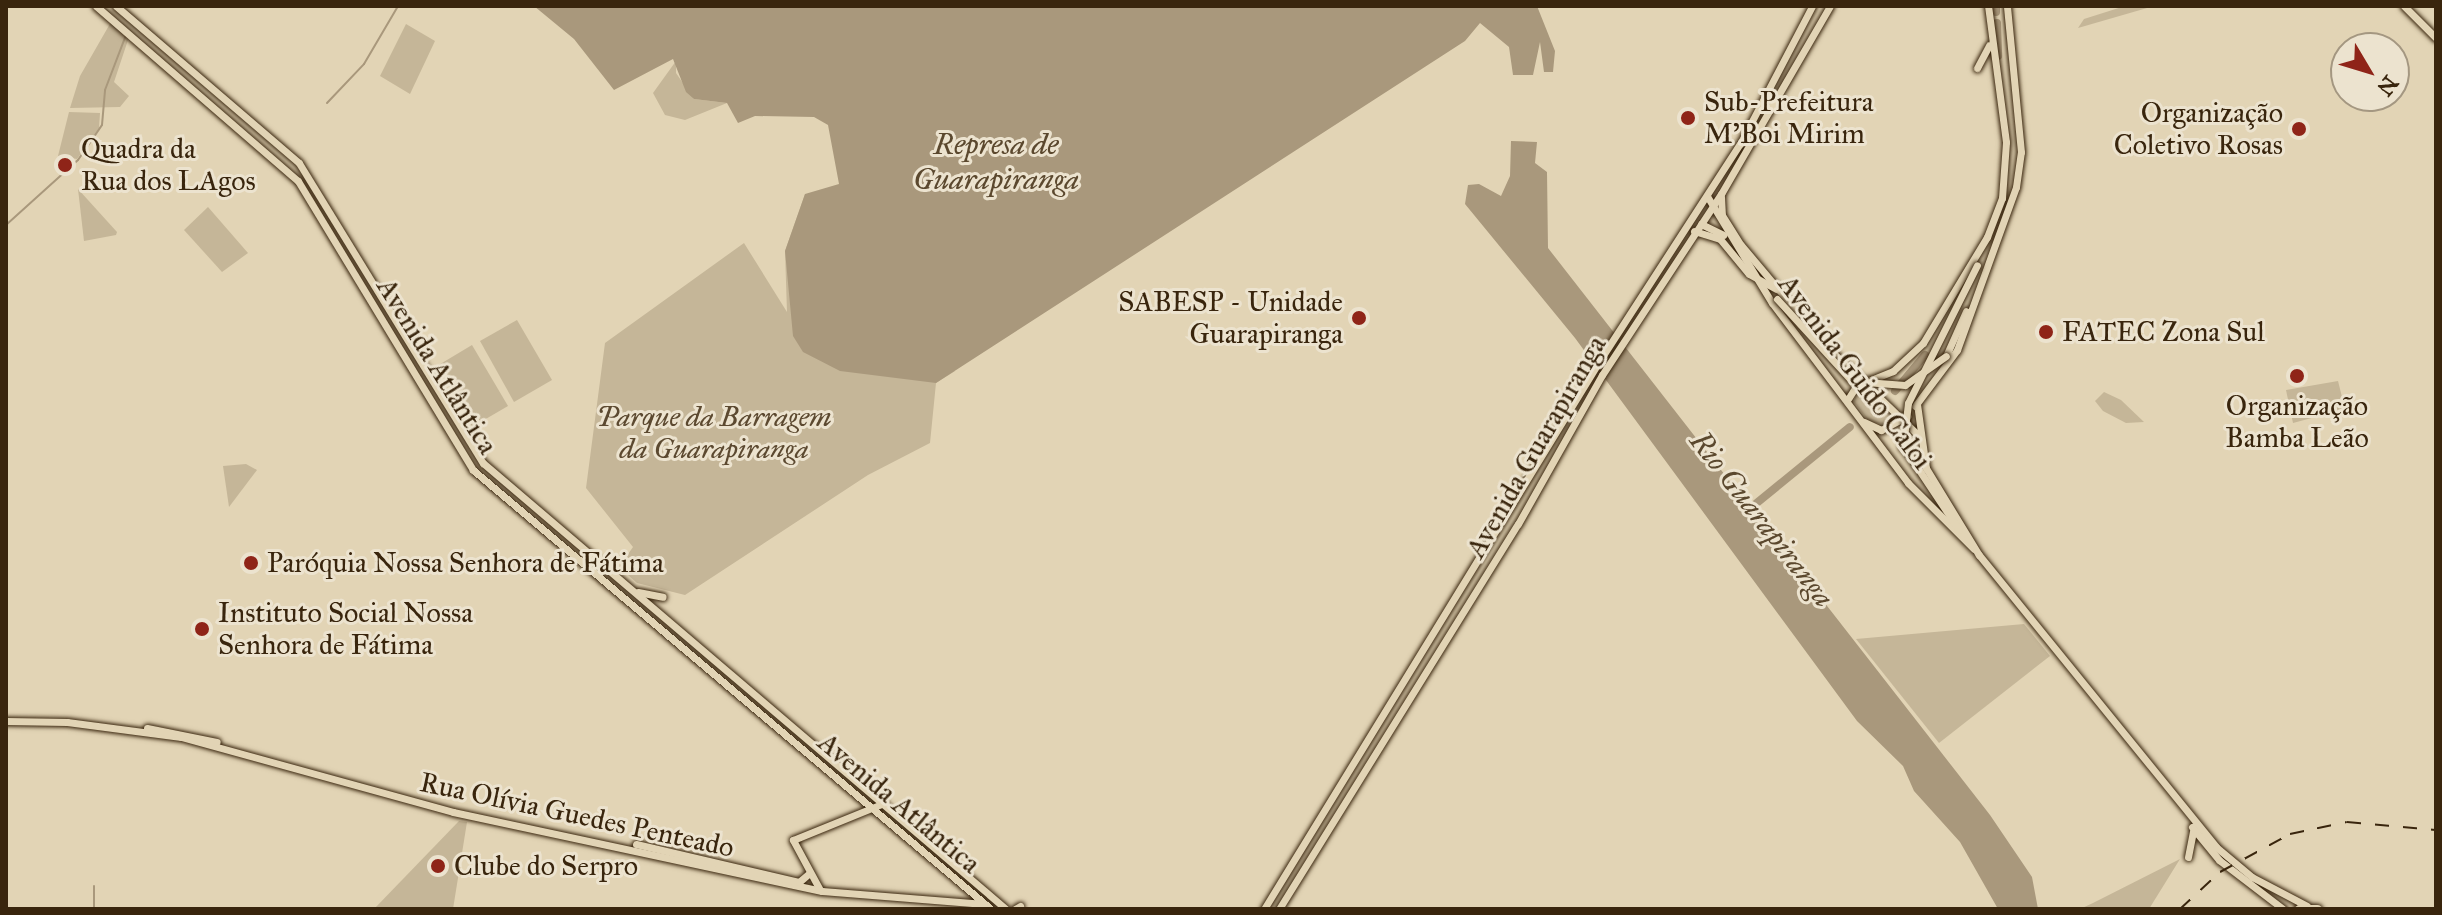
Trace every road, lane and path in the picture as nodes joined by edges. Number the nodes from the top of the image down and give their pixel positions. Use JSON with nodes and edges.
{"nodes":[{"id":1,"x":96,"y":6,"type":"edge"},
{"id":2,"x":116,"y":6,"type":"edge"},
{"id":3,"x":1812,"y":6,"type":"edge"},
{"id":4,"x":1830,"y":6,"type":"edge"},
{"id":5,"x":1988,"y":6,"type":"edge"},
{"id":6,"x":2007,"y":6,"type":"edge"},
{"id":7,"x":2404,"y":6,"type":"edge"},
{"id":8,"x":2421,"y":18,"type":"junction"},
{"id":9,"x":2435,"y":20,"type":"edge"},
{"id":10,"x":2430,"y":30,"type":"junction"},
{"id":11,"x":2436,"y":38,"type":"edge"},
{"id":12,"x":1989,"y":45,"type":"junction"},
{"id":13,"x":179,"y":59,"type":"junction"},
{"id":14,"x":1991,"y":63,"type":"junction"},
{"id":15,"x":164,"y":64,"type":"junction"},
{"id":16,"x":1977,"y":68,"type":"dead end"},
{"id":17,"x":2013,"y":90,"type":"junction"},
{"id":18,"x":1721,"y":194,"type":"junction"},
{"id":19,"x":1707,"y":196,"type":"junction"},
{"id":20,"x":1711,"y":210,"type":"junction"},
{"id":21,"x":1699,"y":227,"type":"junction"},
{"id":22,"x":1684,"y":232,"type":"junction"},
{"id":23,"x":1987,"y":237,"type":"junction"},
{"id":24,"x":1731,"y":240,"type":"junction"},
{"id":25,"x":1759,"y":280,"type":"junction"},
{"id":26,"x":1764,"y":290,"type":"junction"},
{"id":27,"x":1778,"y":290,"type":"junction"},
{"id":28,"x":1972,"y":294,"type":"junction"},
{"id":29,"x":1855,"y":372,"type":"junction"},
{"id":30,"x":1886,"y":374,"type":"junction"},
{"id":31,"x":1865,"y":381,"type":"junction"},
{"id":32,"x":1848,"y":399,"type":"junction"},
{"id":33,"x":1917,"y":404,"type":"junction"},
{"id":34,"x":1896,"y":412,"type":"junction"},
{"id":35,"x":1903,"y":420,"type":"junction"},
{"id":36,"x":1864,"y":422,"type":"junction"},
{"id":37,"x":1887,"y":429,"type":"junction"},
{"id":38,"x":1918,"y":435,"type":"junction"},
{"id":39,"x":1540,"y":461,"type":"junction"},
{"id":40,"x":1542,"y":482,"type":"junction"},
{"id":41,"x":1974,"y":549,"type":"junction"},
{"id":42,"x":635,"y":591,"type":"junction"},
{"id":43,"x":663,"y":597,"type":"dead end"},
{"id":44,"x":1450,"y":607,"type":"junction"},
{"id":45,"x":1458,"y":622,"type":"junction"},
{"id":46,"x":6,"y":719,"type":"edge"},
{"id":47,"x":884,"y":803,"type":"junction"},
{"id":48,"x":871,"y":807,"type":"junction"},
{"id":49,"x":2188,"y":817,"type":"junction"},
{"id":50,"x":546,"y":827,"type":"junction"},
{"id":51,"x":2193,"y":829,"type":"junction"},
{"id":52,"x":2206,"y":847,"type":"junction"},
{"id":53,"x":2216,"y":847,"type":"junction"},
{"id":54,"x":2188,"y":857,"type":"dead end"},
{"id":55,"x":807,"y":875,"type":"junction"},
{"id":56,"x":975,"y":882,"type":"junction"},
{"id":57,"x":822,"y":891,"type":"junction"},
{"id":58,"x":973,"y":895,"type":"junction"},
{"id":59,"x":959,"y":903,"type":"junction"},
{"id":60,"x":988,"y":907,"type":"edge"},
{"id":61,"x":1004,"y":907,"type":"edge"},
{"id":62,"x":2308,"y":908,"type":"edge"},
{"id":63,"x":1264,"y":909,"type":"edge"},
{"id":64,"x":1279,"y":909,"type":"edge"},
{"id":65,"x":2283,"y":909,"type":"edge"}],
"edges":[{"from":1,"to":15,"type":"main road","name":"Avenida Atlântica"},
{"from":2,"to":13,"type":"main road","name":"Avenida Atlântica"},
{"from":3,"to":19,"type":"main road","name":"Avenida Guarapiranga"},
{"from":4,"to":18,"type":"main road","name":"Avenida Guarapiranga"},
{"from":5,"to":12,"type":"main road"},
{"from":6,"to":17,"type":"main road"},
{"from":7,"to":8,"type":"main road"},
{"from":8,"to":9,"type":"main road"},
{"from":8,"to":10,"type":"main road"},
{"from":9,"to":10,"type":"main road"},
{"from":10,"to":11,"type":"main road"},
{"from":12,"to":14,"type":"main road"},
{"from":12,"to":16,"type":"main road"},
{"from":13,"to":15,"type":"main road"},
{"from":13,"to":42,"type":"main road","name":"Avenida Atlântica"},
{"from":14,"to":17,"type":"main road"},
{"from":14,"to":23,"type":"main road"},
{"from":15,"to":48,"type":"main road","name":"Avenida Atlântica"},
{"from":17,"to":28,"type":"main road"},
{"from":18,"to":20,"type":"main road","name":"Avenida Guarapiranga"},
{"from":18,"to":27,"type":"main road","name":"Avenida Guido Caloi"},
{"from":19,"to":20,"type":"main road","name":"Avenida Guido Caloi"},
{"from":19,"to":22,"type":"main road","name":"Avenida Guarapiranga"},
{"from":20,"to":21,"type":"main road","name":"Avenida Guarapiranga"},
{"from":20,"to":24,"type":"main road","name":"Avenida Guido Caloi"},
{"from":21,"to":22,"type":"main road"},
{"from":21,"to":24,"type":"main road"},
{"from":21,"to":25,"type":"main road"},
{"from":21,"to":40,"type":"main road","name":"Avenida Guarapiranga"},
{"from":22,"to":39,"type":"main road","name":"Avenida Guarapiranga"},
{"from":23,"to":30,"type":"main road"},
{"from":23,"to":41,"type":"main road","bridge":true},
{"from":24,"to":25,"type":"main road","name":"Avenida Guido Caloi"},
{"from":25,"to":26,"type":"main road","name":"Avenida Guido Caloi"},
{"from":25,"to":27,"type":"main road"},
{"from":26,"to":28,"type":"main road","bridge":true},
{"from":26,"to":32,"type":"main road","name":"Avenida Guido Caloi"},
{"from":27,"to":29,"type":"main road","name":"Avenida Guido Caloi"},
{"from":28,"to":33,"type":"main road"},
{"from":29,"to":30,"type":"main road"},
{"from":29,"to":31,"type":"main road","name":"Avenida Guido Caloi"},
{"from":30,"to":31,"type":"main road"},
{"from":31,"to":32,"type":"main road"},
{"from":31,"to":34,"type":"main road","name":"Avenida Guido Caloi"},
{"from":32,"to":36,"type":"main road","name":"Avenida Guido Caloi"},
{"from":33,"to":35,"type":"main road"},
{"from":33,"to":38,"type":"main road"},
{"from":34,"to":35,"type":"main road","name":"Avenida Guido Caloi"},
{"from":34,"to":37,"type":"main road"},
{"from":35,"to":37,"type":"main road"},
{"from":35,"to":38,"type":"main road","name":"Avenida Guido Caloi"},
{"from":36,"to":37,"type":"main road"},
{"from":36,"to":41,"type":"main road","name":"Avenida Guido Caloi"},
{"from":38,"to":41,"type":"main road","name":"Avenida Guido Caloi"},
{"from":39,"to":40,"type":"main road"},
{"from":39,"to":44,"type":"main road","name":"Avenida Guarapiranga"},
{"from":40,"to":45,"type":"main road","name":"Avenida Guarapiranga"},
{"from":41,"to":49,"type":"main road","name":"Avenida Guido Caloi"},
{"from":42,"to":43,"type":"main road"},
{"from":42,"to":47,"type":"main road","name":"Avenida Atlântica"},
{"from":44,"to":45,"type":"main road"},
{"from":44,"to":63,"type":"main road","name":"Avenida Guarapiranga"},
{"from":45,"to":64,"type":"main road","name":"Avenida Guarapiranga"},
{"from":46,"to":50,"type":"main road","name":"Rua Olívia Guedes Penteado"},
{"from":47,"to":48,"type":"main road"},
{"from":47,"to":56,"type":"main road","name":"Avenida Atlântica"},
{"from":48,"to":55,"type":"main road"},
{"from":48,"to":58,"type":"main road","name":"Avenida Atlântica"},
{"from":49,"to":51,"type":"main road","name":"Avenida Guido Caloi"},
{"from":49,"to":53,"type":"main road","name":"Avenida Guido Caloi"},
{"from":50,"to":55,"type":"main road","name":"Rua Olívia Guedes Penteado"},
{"from":50,"to":57,"type":"main road","name":"Rua Olívia Guedes Penteado"},
{"from":51,"to":52,"type":"main road","name":"Avenida Guido Caloi"},
{"from":51,"to":54,"type":"main road"},
{"from":52,"to":53,"type":"main road"},
{"from":52,"to":65,"type":"main road","name":"Avenida Guido Caloi"},
{"from":53,"to":62,"type":"main road","name":"Avenida Guido Caloi"},
{"from":55,"to":57,"type":"main road"},
{"from":56,"to":58,"type":"main road"},
{"from":56,"to":61,"type":"main road","name":"Avenida Atlântica"},
{"from":57,"to":59,"type":"main road","name":"Rua Olívia Guedes Penteado"},
{"from":58,"to":59,"type":"main road"},
{"from":58,"to":60,"type":"main road","name":"Avenida Atlântica"},
{"from":59,"to":60,"type":"main road","name":"Rua Olívia Guedes Penteado"},
{"from":60,"to":61,"type":"main road","name":"Rua Olívia Guedes Penteado"}]}
